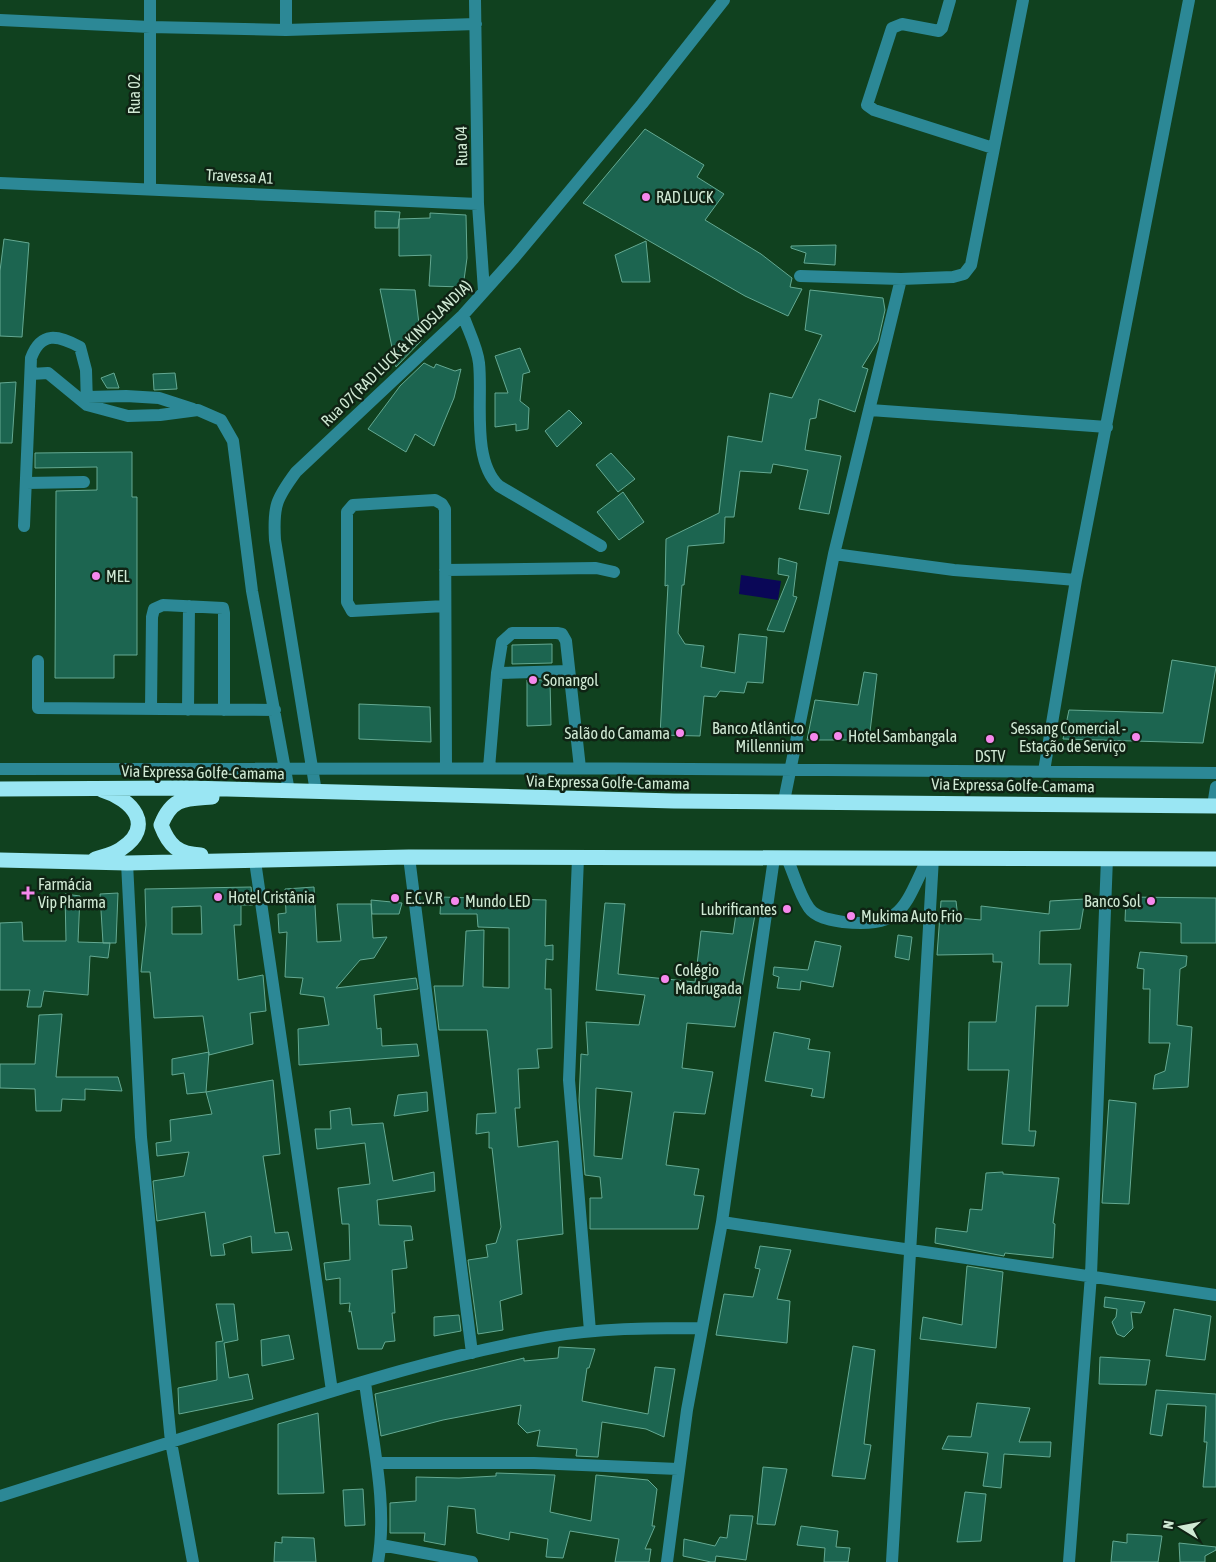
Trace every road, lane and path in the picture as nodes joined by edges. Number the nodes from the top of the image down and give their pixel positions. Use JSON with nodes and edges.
{"nodes":[{"id":1,"x":150,"y":0,"type":"edge"},
{"id":2,"x":286,"y":0,"type":"edge"},
{"id":3,"x":475,"y":0,"type":"edge"},
{"id":4,"x":724,"y":0,"type":"edge"},
{"id":5,"x":950,"y":0,"type":"edge"},
{"id":6,"x":1023,"y":0,"type":"edge"},
{"id":7,"x":1189,"y":0,"type":"edge"},
{"id":8,"x":0,"y":20,"type":"edge"},
{"id":9,"x":476,"y":24,"type":"junction"},
{"id":10,"x":150,"y":27,"type":"junction"},
{"id":11,"x":286,"y":30,"type":"junction"},
{"id":12,"x":993,"y":148,"type":"junction"},
{"id":13,"x":0,"y":183,"type":"edge"},
{"id":14,"x":150,"y":188,"type":"junction"},
{"id":15,"x":478,"y":204,"type":"junction"},
{"id":16,"x":800,"y":276,"type":"dead end"},
{"id":17,"x":902,"y":279,"type":"junction"},
{"id":18,"x":484,"y":291,"type":"junction"},
{"id":19,"x":462,"y":315,"type":"junction"},
{"id":20,"x":31,"y":374,"type":"junction"},
{"id":21,"x":87,"y":401,"type":"junction"},
{"id":22,"x":198,"y":410,"type":"junction"},
{"id":23,"x":870,"y":410,"type":"junction"},
{"id":24,"x":1107,"y":427,"type":"junction"},
{"id":25,"x":84,"y":482,"type":"dead end"},
{"id":26,"x":26,"y":483,"type":"junction"},
{"id":27,"x":24,"y":526,"type":"dead end"},
{"id":28,"x":601,"y":546,"type":"dead end"},
{"id":29,"x":834,"y":554,"type":"junction"},
{"id":30,"x":445,"y":570,"type":"junction"},
{"id":31,"x":614,"y":572,"type":"dead end"},
{"id":32,"x":1076,"y":580,"type":"junction"},
{"id":33,"x":189,"y":606,"type":"junction"},
{"id":34,"x":445,"y":606,"type":"junction"},
{"id":35,"x":38,"y":661,"type":"dead end"},
{"id":36,"x":569,"y":671,"type":"junction"},
{"id":37,"x":497,"y":673,"type":"junction"},
{"id":38,"x":151,"y":709,"type":"junction"},
{"id":39,"x":188,"y":710,"type":"junction"},
{"id":40,"x":224,"y":710,"type":"junction"},
{"id":41,"x":275,"y":710,"type":"junction"},
{"id":42,"x":311,"y":767,"type":"junction"},
{"id":43,"x":285,"y":768,"type":"junction"},
{"id":44,"x":446,"y":768,"type":"junction"},
{"id":45,"x":489,"y":768,"type":"junction"},
{"id":46,"x":580,"y":768,"type":"junction"},
{"id":47,"x":789,"y":768,"type":"junction"},
{"id":48,"x":0,"y":769,"type":"edge"},
{"id":49,"x":1044,"y":771,"type":"junction"},
{"id":50,"x":1216,"y":773,"type":"edge"},
{"id":51,"x":92,"y":787,"type":"junction"},
{"id":52,"x":1216,"y":787,"type":"edge"},
{"id":53,"x":0,"y":789,"type":"edge"},
{"id":54,"x":287,"y":791,"type":"junction"},
{"id":55,"x":316,"y":792,"type":"junction"},
{"id":56,"x":784,"y":801,"type":"junction"},
{"id":57,"x":1215,"y":806,"type":"edge"},
{"id":58,"x":409,"y":857,"type":"junction"},
{"id":59,"x":578,"y":858,"type":"junction"},
{"id":60,"x":780,"y":858,"type":"junction"},
{"id":61,"x":931,"y":858,"type":"junction"},
{"id":62,"x":1107,"y":858,"type":"junction"},
{"id":63,"x":281,"y":859,"type":"junction"},
{"id":64,"x":1216,"y":859,"type":"edge"},
{"id":65,"x":0,"y":860,"type":"edge"},
{"id":66,"x":255,"y":861,"type":"junction"},
{"id":67,"x":84,"y":862,"type":"junction"},
{"id":68,"x":126,"y":862,"type":"junction"},
{"id":69,"x":722,"y":1222,"type":"junction"},
{"id":70,"x":909,"y":1250,"type":"junction"},
{"id":71,"x":1091,"y":1275,"type":"junction"},
{"id":72,"x":1216,"y":1294,"type":"edge"},
{"id":73,"x":702,"y":1328,"type":"junction"},
{"id":74,"x":590,"y":1332,"type":"junction"},
{"id":75,"x":472,"y":1353,"type":"junction"},
{"id":76,"x":365,"y":1382,"type":"junction"},
{"id":77,"x":332,"y":1391,"type":"junction"},
{"id":78,"x":171,"y":1442,"type":"junction"},
{"id":79,"x":377,"y":1463,"type":"junction"},
{"id":80,"x":678,"y":1469,"type":"junction"},
{"id":81,"x":0,"y":1496,"type":"edge"},
{"id":82,"x":381,"y":1545,"type":"junction"},
{"id":83,"x":193,"y":1562,"type":"edge"},
{"id":84,"x":378,"y":1562,"type":"edge"},
{"id":85,"x":472,"y":1562,"type":"edge"},
{"id":86,"x":667,"y":1562,"type":"edge"},
{"id":87,"x":892,"y":1562,"type":"edge"},
{"id":88,"x":1070,"y":1562,"type":"edge"}],
"edges":[{"from":1,"to":10,"type":"street","name":"Rua 02"},
{"from":2,"to":11,"type":"street"},
{"from":3,"to":9,"type":"street","name":"Rua 04"},
{"from":4,"to":18,"type":"street","name":"Rua 07( RAD LUCK & KINDSLANDIA)"},
{"from":5,"to":12,"type":"street"},
{"from":6,"to":12,"type":"street"},
{"from":7,"to":24,"type":"street"},
{"from":8,"to":10,"type":"street"},
{"from":9,"to":11,"type":"street"},
{"from":9,"to":15,"type":"street","name":"Rua 04"},
{"from":10,"to":11,"type":"street"},
{"from":10,"to":14,"type":"street","name":"Rua 02"},
{"from":12,"to":17,"type":"street"},
{"from":13,"to":14,"type":"street","name":"Travessa A1"},
{"from":14,"to":15,"type":"street","name":"Travessa A1"},
{"from":15,"to":18,"type":"street","name":"Rua 04"},
{"from":16,"to":17,"type":"street"},
{"from":17,"to":23,"type":"street"},
{"from":18,"to":19,"type":"street","name":"Rua 07( RAD LUCK & KINDSLANDIA)"},
{"from":19,"to":28,"type":"street"},
{"from":19,"to":42,"type":"street","name":"Rua 07( RAD LUCK & KINDSLANDIA)"},
{"from":20,"to":21,"type":"street"},
{"from":20,"to":21,"type":"street"},
{"from":20,"to":26,"type":"street"},
{"from":21,"to":22,"type":"street"},
{"from":21,"to":22,"type":"street"},
{"from":22,"to":41,"type":"street"},
{"from":23,"to":24,"type":"street"},
{"from":23,"to":29,"type":"street"},
{"from":24,"to":32,"type":"street"},
{"from":25,"to":26,"type":"street"},
{"from":26,"to":27,"type":"street"},
{"from":29,"to":32,"type":"street"},
{"from":29,"to":47,"type":"street"},
{"from":30,"to":31,"type":"street"},
{"from":30,"to":34,"type":"street"},
{"from":30,"to":34,"type":"street"},
{"from":32,"to":49,"type":"street"},
{"from":33,"to":38,"type":"street"},
{"from":33,"to":39,"type":"street"},
{"from":33,"to":40,"type":"street"},
{"from":34,"to":44,"type":"street"},
{"from":35,"to":38,"type":"street"},
{"from":36,"to":37,"type":"street"},
{"from":36,"to":37,"type":"street"},
{"from":36,"to":46,"type":"street"},
{"from":37,"to":45,"type":"street"},
{"from":38,"to":39,"type":"street"},
{"from":39,"to":40,"type":"street"},
{"from":40,"to":41,"type":"street"},
{"from":41,"to":43,"type":"street"},
{"from":42,"to":43,"type":"street"},
{"from":42,"to":44,"type":"street"},
{"from":42,"to":55,"type":"street","name":"Rua 07( RAD LUCK & KINDSLANDIA)"},
{"from":43,"to":48,"type":"street"},
{"from":43,"to":54,"type":"street"},
{"from":44,"to":45,"type":"street"},
{"from":45,"to":46,"type":"street"},
{"from":46,"to":47,"type":"street"},
{"from":47,"to":49,"type":"street"},
{"from":47,"to":56,"type":"street"},
{"from":49,"to":50,"type":"street"},
{"from":51,"to":53,"type":"highway","name":"Via Expressa Golfe-Camama"},
{"from":51,"to":54,"type":"highway","name":"Via Expressa Golfe-Camama"},
{"from":51,"to":67,"type":"highway"},
{"from":52,"to":57,"type":"street"},
{"from":54,"to":55,"type":"highway","name":"Via Expressa Golfe-Camama"},
{"from":54,"to":63,"type":"highway"},
{"from":55,"to":56,"type":"highway","name":"Via Expressa Golfe-Camama"},
{"from":56,"to":57,"type":"highway","name":"Via Expressa Golfe-Camama"},
{"from":58,"to":59,"type":"highway"},
{"from":58,"to":63,"type":"highway"},
{"from":58,"to":75,"type":"street"},
{"from":59,"to":60,"type":"highway"},
{"from":59,"to":74,"type":"street"},
{"from":60,"to":61,"type":"highway"},
{"from":60,"to":61,"type":"street"},
{"from":60,"to":69,"type":"street"},
{"from":61,"to":62,"type":"highway"},
{"from":61,"to":70,"type":"street"},
{"from":62,"to":64,"type":"highway"},
{"from":62,"to":71,"type":"street"},
{"from":63,"to":66,"type":"highway"},
{"from":65,"to":67,"type":"highway"},
{"from":66,"to":68,"type":"highway"},
{"from":66,"to":77,"type":"street"},
{"from":67,"to":68,"type":"highway"},
{"from":68,"to":78,"type":"street"},
{"from":69,"to":70,"type":"street"},
{"from":69,"to":73,"type":"street"},
{"from":70,"to":71,"type":"street"},
{"from":70,"to":87,"type":"street"},
{"from":71,"to":72,"type":"street"},
{"from":71,"to":88,"type":"street"},
{"from":73,"to":74,"type":"street"},
{"from":73,"to":80,"type":"street"},
{"from":74,"to":75,"type":"street"},
{"from":75,"to":76,"type":"street"},
{"from":76,"to":77,"type":"street"},
{"from":76,"to":79,"type":"street"},
{"from":77,"to":78,"type":"street"},
{"from":78,"to":81,"type":"street"},
{"from":78,"to":83,"type":"street"},
{"from":79,"to":80,"type":"street"},
{"from":79,"to":82,"type":"street"},
{"from":80,"to":86,"type":"street"},
{"from":82,"to":84,"type":"street"},
{"from":82,"to":85,"type":"street"}]}
